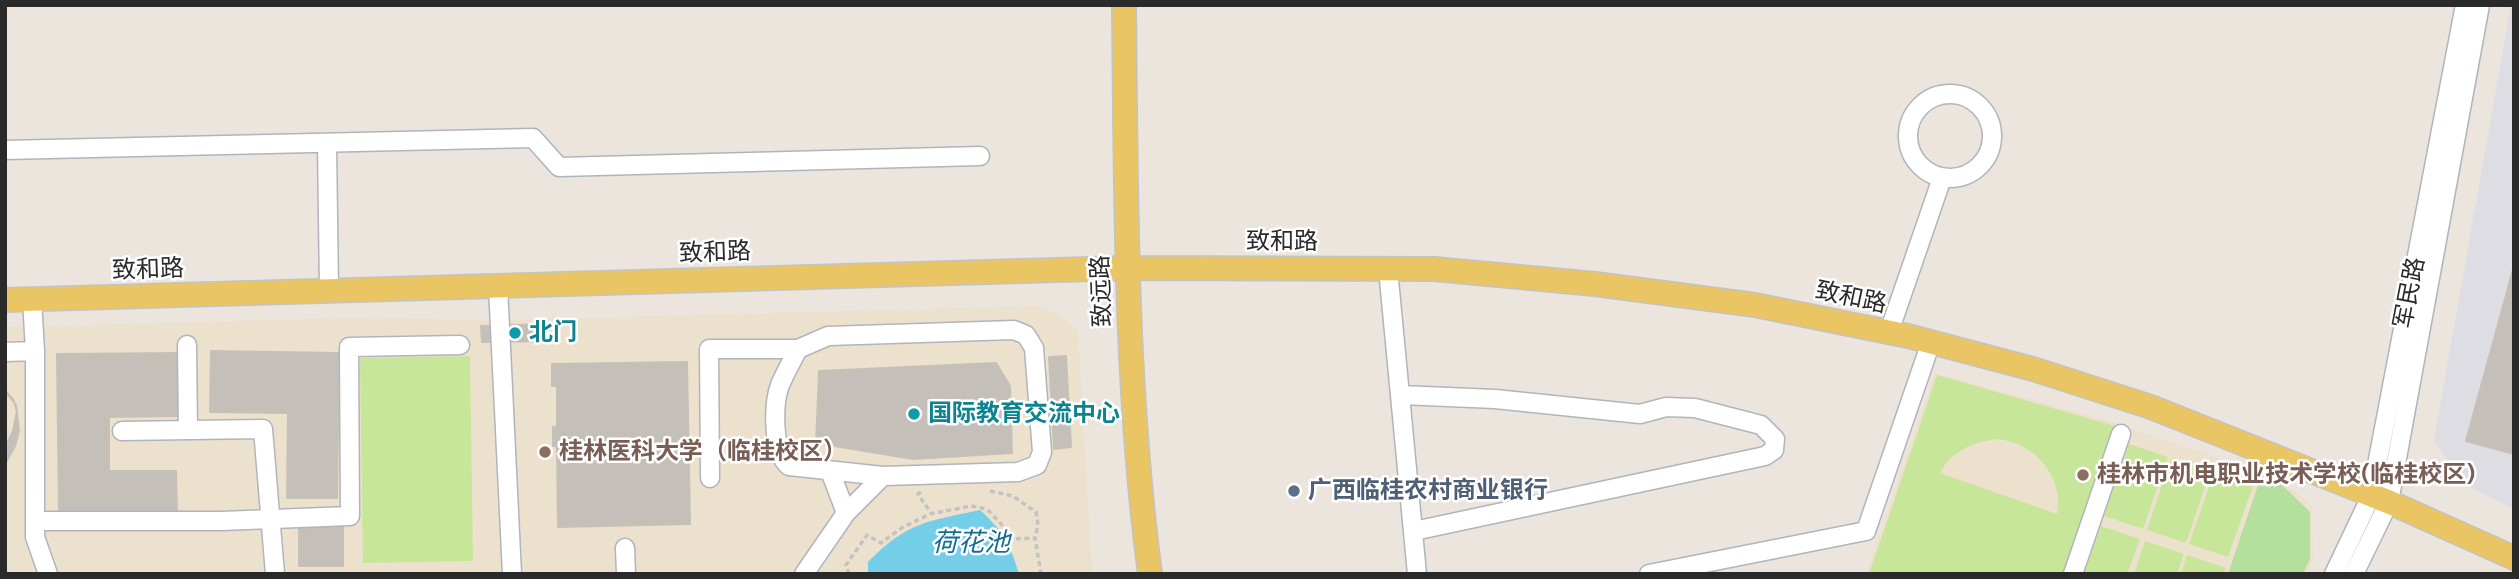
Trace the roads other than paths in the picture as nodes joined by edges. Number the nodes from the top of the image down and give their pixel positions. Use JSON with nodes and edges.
{"nodes":[{"id":1,"x":1124,"y":5,"type":"edge"},
{"id":2,"x":2465,"y":5,"type":"edge"},
{"id":3,"x":2480,"y":5,"type":"edge"},
{"id":4,"x":327,"y":144,"type":"junction"},
{"id":5,"x":5,"y":150,"type":"edge"},
{"id":6,"x":981,"y":156,"type":"dead end"},
{"id":7,"x":1942,"y":178,"type":"junction"},
{"id":8,"x":1127,"y":268,"type":"junction"},
{"id":9,"x":1388,"y":269,"type":"junction"},
{"id":10,"x":498,"y":286,"type":"junction"},
{"id":11,"x":329,"y":291,"type":"junction"},
{"id":12,"x":32,"y":299,"type":"junction"},
{"id":13,"x":5,"y":300,"type":"edge"},
{"id":14,"x":1889,"y":332,"type":"junction"},
{"id":15,"x":1931,"y":342,"type":"junction"},
{"id":16,"x":187,"y":345,"type":"dead end"},
{"id":17,"x":460,"y":345,"type":"dead end"},
{"id":18,"x":798,"y":349,"type":"junction"},
{"id":19,"x":35,"y":351,"type":"junction"},
{"id":20,"x":5,"y":352,"type":"edge"},
{"id":21,"x":1401,"y":395,"type":"junction"},
{"id":22,"x":188,"y":430,"type":"junction"},
{"id":23,"x":122,"y":431,"type":"dead end"},
{"id":24,"x":2121,"y":434,"type":"dead end"},
{"id":25,"x":830,"y":471,"type":"junction"},
{"id":26,"x":883,"y":476,"type":"junction"},
{"id":27,"x":710,"y":478,"type":"dead end"},
{"id":28,"x":2380,"y":499,"type":"junction"},
{"id":29,"x":846,"y":513,"type":"junction"},
{"id":30,"x":271,"y":520,"type":"junction"},
{"id":31,"x":35,"y":521,"type":"junction"},
{"id":32,"x":1414,"y":531,"type":"junction"},
{"id":33,"x":625,"y":548,"type":"dead end"},
{"id":34,"x":2514,"y":558,"type":"edge"},
{"id":35,"x":48,"y":574,"type":"edge"},
{"id":36,"x":275,"y":574,"type":"edge"},
{"id":37,"x":512,"y":574,"type":"edge"},
{"id":38,"x":626,"y":574,"type":"edge"},
{"id":39,"x":804,"y":574,"type":"edge"},
{"id":40,"x":1150,"y":574,"type":"edge"},
{"id":41,"x":1417,"y":574,"type":"edge"},
{"id":42,"x":1649,"y":574,"type":"edge"},
{"id":43,"x":2073,"y":574,"type":"edge"},
{"id":44,"x":2334,"y":574,"type":"edge"},
{"id":45,"x":2354,"y":574,"type":"edge"}],
"edges":[{"from":1,"to":8,"type":"main road","name":"致远路"},
{"from":2,"to":28,"type":"street","name":"军民路"},
{"from":3,"to":28,"type":"street","name":"军民路"},
{"from":4,"to":5,"type":"street"},
{"from":4,"to":6,"type":"street"},
{"from":4,"to":11,"type":"street"},
{"from":7,"to":7,"type":"street"},
{"from":7,"to":14,"type":"street"},
{"from":8,"to":9,"type":"main road","name":"致和路"},
{"from":8,"to":10,"type":"main road","name":"致和路"},
{"from":8,"to":40,"type":"main road","name":"致远路"},
{"from":9,"to":14,"type":"main road","name":"致和路"},
{"from":9,"to":21,"type":"street"},
{"from":10,"to":11,"type":"main road","name":"致和路"},
{"from":10,"to":37,"type":"street"},
{"from":11,"to":12,"type":"main road","name":"致和路"},
{"from":12,"to":13,"type":"main road","name":"致和路"},
{"from":12,"to":19,"type":"street"},
{"from":14,"to":15,"type":"main road","name":"致和路"},
{"from":15,"to":28,"type":"main road","name":"致和路"},
{"from":15,"to":42,"type":"street"},
{"from":16,"to":22,"type":"street"},
{"from":17,"to":30,"type":"street"},
{"from":18,"to":25,"type":"street"},
{"from":18,"to":26,"type":"street"},
{"from":18,"to":27,"type":"street"},
{"from":19,"to":20,"type":"street"},
{"from":19,"to":31,"type":"street"},
{"from":21,"to":32,"type":"street"},
{"from":21,"to":32,"type":"street"},
{"from":22,"to":23,"type":"street"},
{"from":22,"to":30,"type":"street"},
{"from":24,"to":43,"type":"street"},
{"from":25,"to":26,"type":"street"},
{"from":25,"to":29,"type":"street"},
{"from":26,"to":29,"type":"street"},
{"from":28,"to":34,"type":"main road","name":"致和路"},
{"from":28,"to":44,"type":"street","name":"军民路"},
{"from":28,"to":45,"type":"street","name":"军民路"},
{"from":29,"to":39,"type":"street"},
{"from":30,"to":31,"type":"street"},
{"from":30,"to":36,"type":"street"},
{"from":31,"to":35,"type":"street"},
{"from":32,"to":41,"type":"street"},
{"from":33,"to":38,"type":"street"}]}
